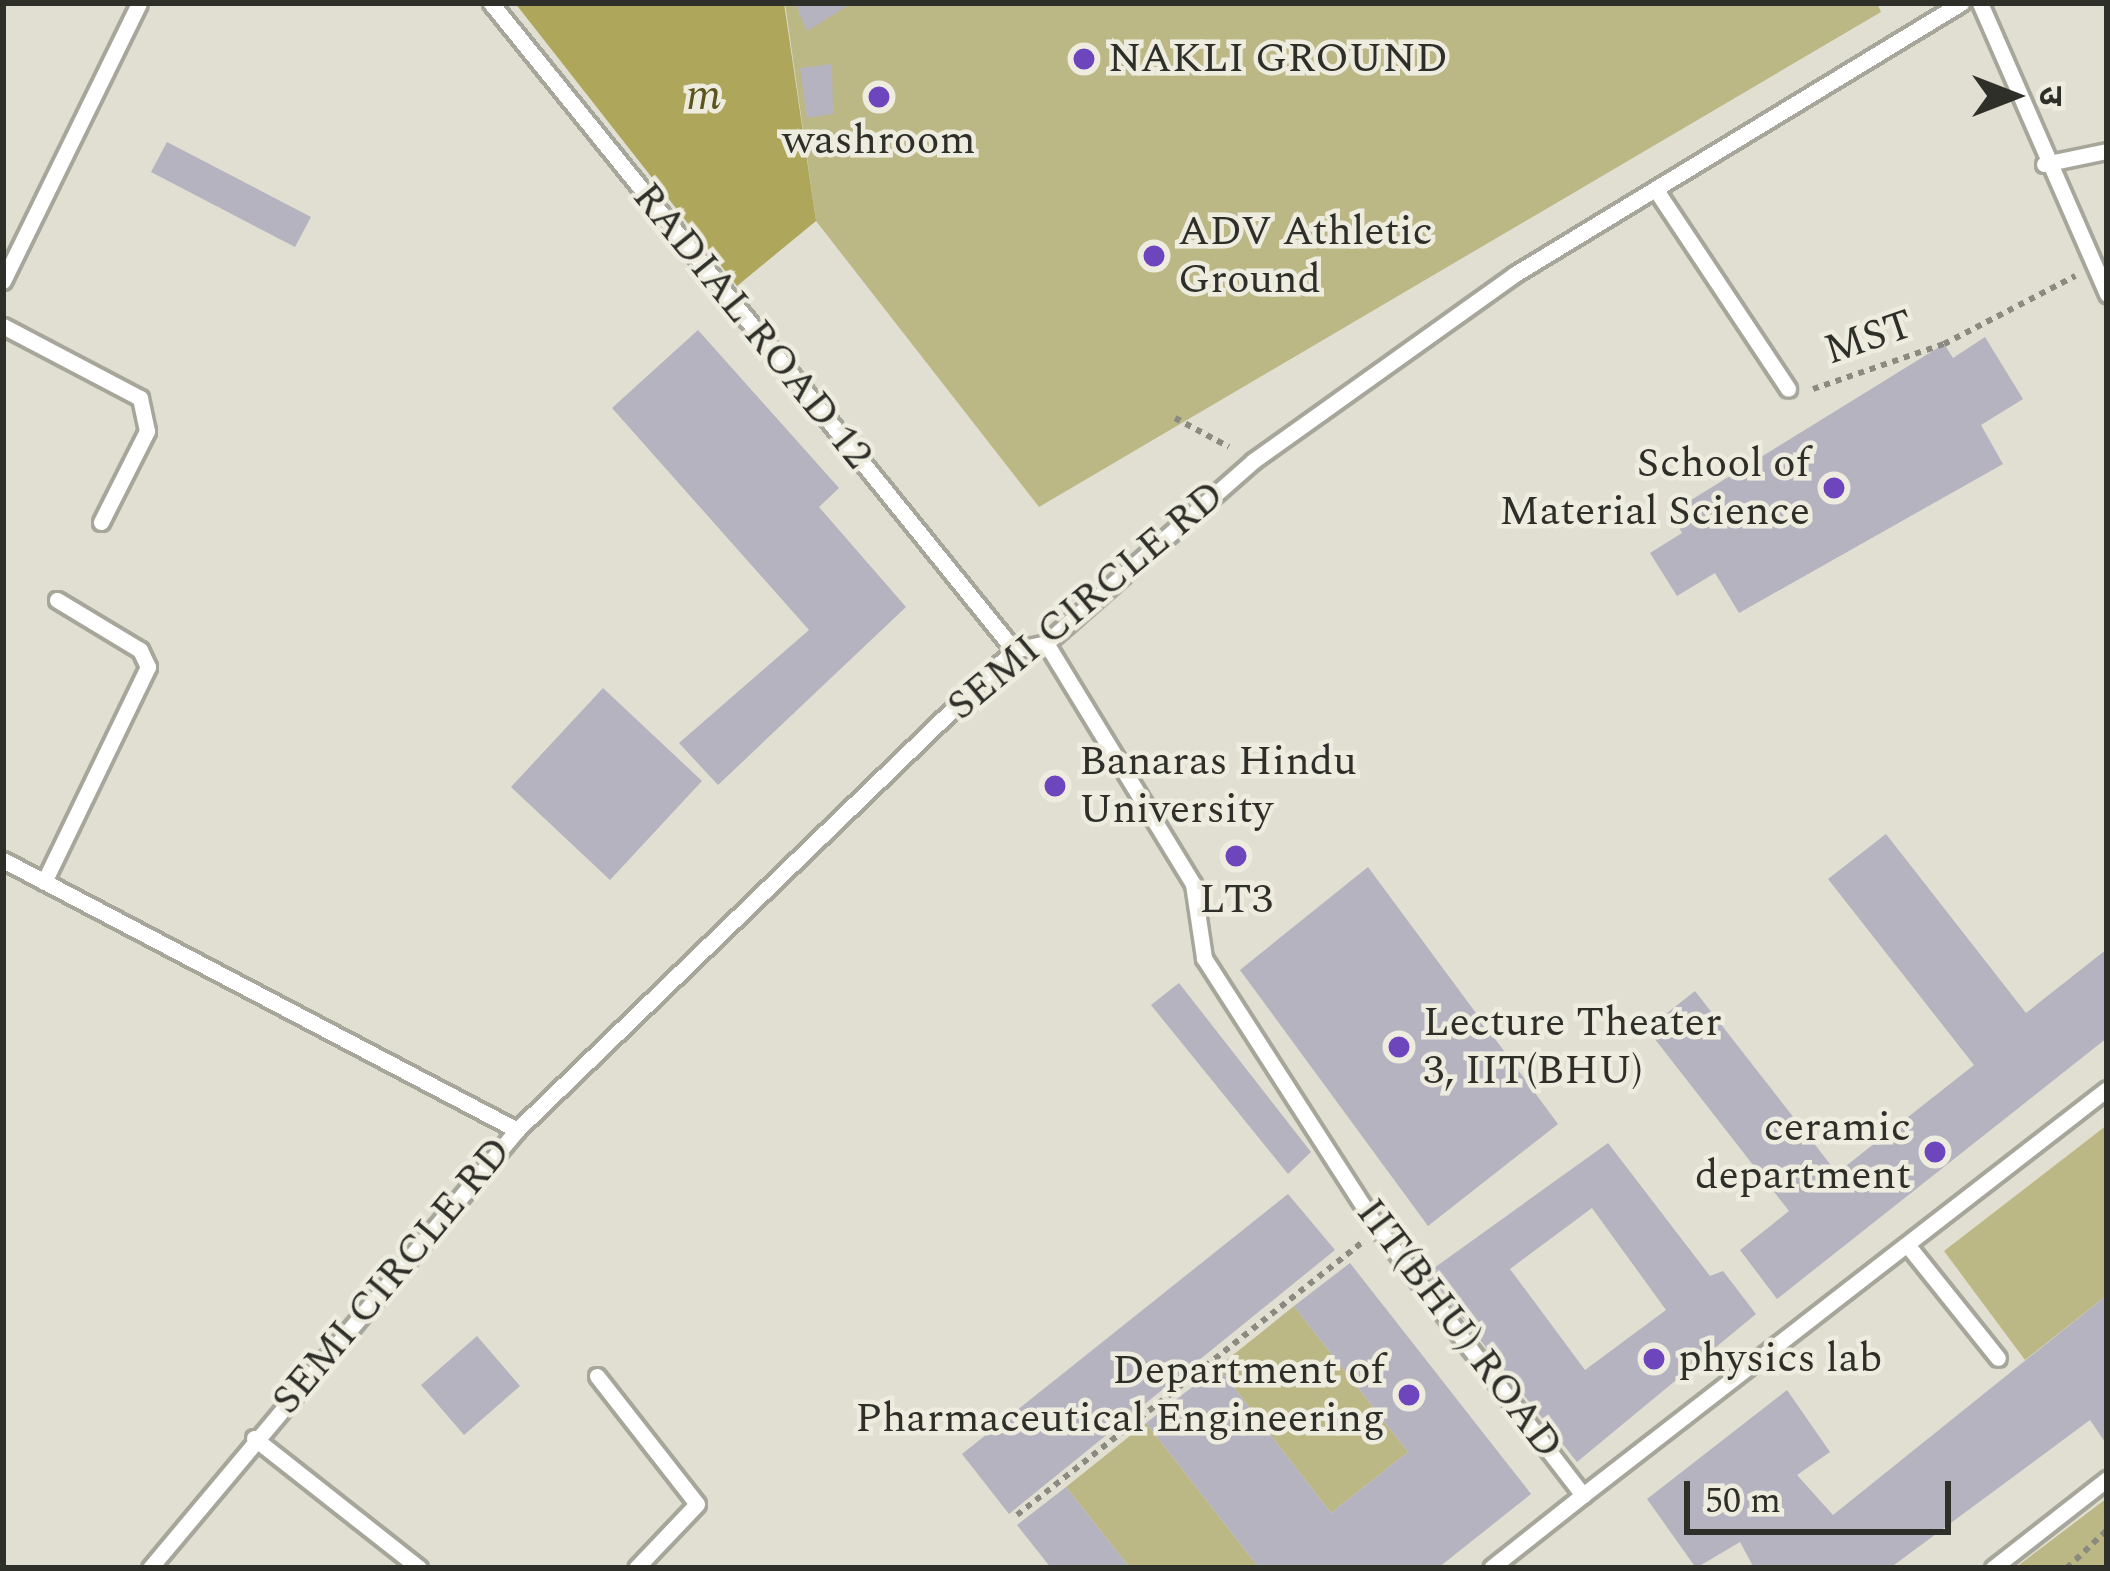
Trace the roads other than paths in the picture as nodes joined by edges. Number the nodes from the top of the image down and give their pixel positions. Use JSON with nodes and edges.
{"nodes":[{"id":1,"x":139,"y":3,"type":"edge"},
{"id":2,"x":490,"y":3,"type":"edge"},
{"id":3,"x":1960,"y":3,"type":"edge"},
{"id":4,"x":1980,"y":3,"type":"edge"},
{"id":5,"x":2107,"y":151,"type":"edge"},
{"id":6,"x":2044,"y":164,"type":"junction"},
{"id":7,"x":1658,"y":193,"type":"junction"},
{"id":8,"x":3,"y":281,"type":"edge"},
{"id":9,"x":2107,"y":294,"type":"edge"},
{"id":10,"x":3,"y":326,"type":"edge"},
{"id":11,"x":1788,"y":389,"type":"dead end"},
{"id":12,"x":101,"y":522,"type":"dead end"},
{"id":13,"x":57,"y":600,"type":"dead end"},
{"id":14,"x":1046,"y":644,"type":"junction"},
{"id":15,"x":1014,"y":650,"type":"junction"},
{"id":16,"x":3,"y":860,"type":"edge"},
{"id":17,"x":44,"y":882,"type":"junction"},
{"id":18,"x":2107,"y":1089,"type":"edge"},
{"id":19,"x":517,"y":1130,"type":"junction"},
{"id":20,"x":1909,"y":1247,"type":"junction"},
{"id":21,"x":1998,"y":1358,"type":"dead end"},
{"id":22,"x":597,"y":1376,"type":"dead end"},
{"id":23,"x":254,"y":1438,"type":"junction"},
{"id":24,"x":2107,"y":1479,"type":"edge"},
{"id":25,"x":1583,"y":1495,"type":"junction"},
{"id":26,"x":150,"y":1568,"type":"edge"},
{"id":27,"x":419,"y":1568,"type":"edge"},
{"id":28,"x":636,"y":1568,"type":"edge"},
{"id":29,"x":1491,"y":1568,"type":"edge"},
{"id":30,"x":1993,"y":1568,"type":"edge"}],
"edges":[{"from":1,"to":8,"type":"lane"},
{"from":2,"to":15,"type":"lane","name":"RADIAL ROAD 12"},
{"from":3,"to":7,"type":"lane","name":"SEMI CIRCLE RD"},
{"from":4,"to":6,"type":"lane"},
{"from":5,"to":6,"type":"lane"},
{"from":6,"to":9,"type":"lane"},
{"from":7,"to":11,"type":"lane"},
{"from":7,"to":14,"type":"lane","name":"SEMI CIRCLE RD"},
{"from":10,"to":12,"type":"lane"},
{"from":13,"to":17,"type":"lane"},
{"from":14,"to":15,"type":"lane","name":"SEMI CIRCLE RD"},
{"from":14,"to":25,"type":"lane","name":"IIT(BHU) ROAD"},
{"from":15,"to":19,"type":"lane","name":"SEMI CIRCLE RD"},
{"from":16,"to":17,"type":"lane"},
{"from":17,"to":19,"type":"lane"},
{"from":18,"to":20,"type":"lane","name":"IIT(BHU) ROAD"},
{"from":19,"to":23,"type":"lane","name":"SEMI CIRCLE RD"},
{"from":20,"to":21,"type":"lane"},
{"from":20,"to":25,"type":"lane","name":"IIT(BHU) ROAD"},
{"from":22,"to":28,"type":"lane"},
{"from":23,"to":26,"type":"lane","name":"SEMI CIRCLE RD"},
{"from":23,"to":27,"type":"lane"},
{"from":24,"to":30,"type":"lane"},
{"from":25,"to":29,"type":"lane","name":"IIT(BHU) ROAD"}]}
